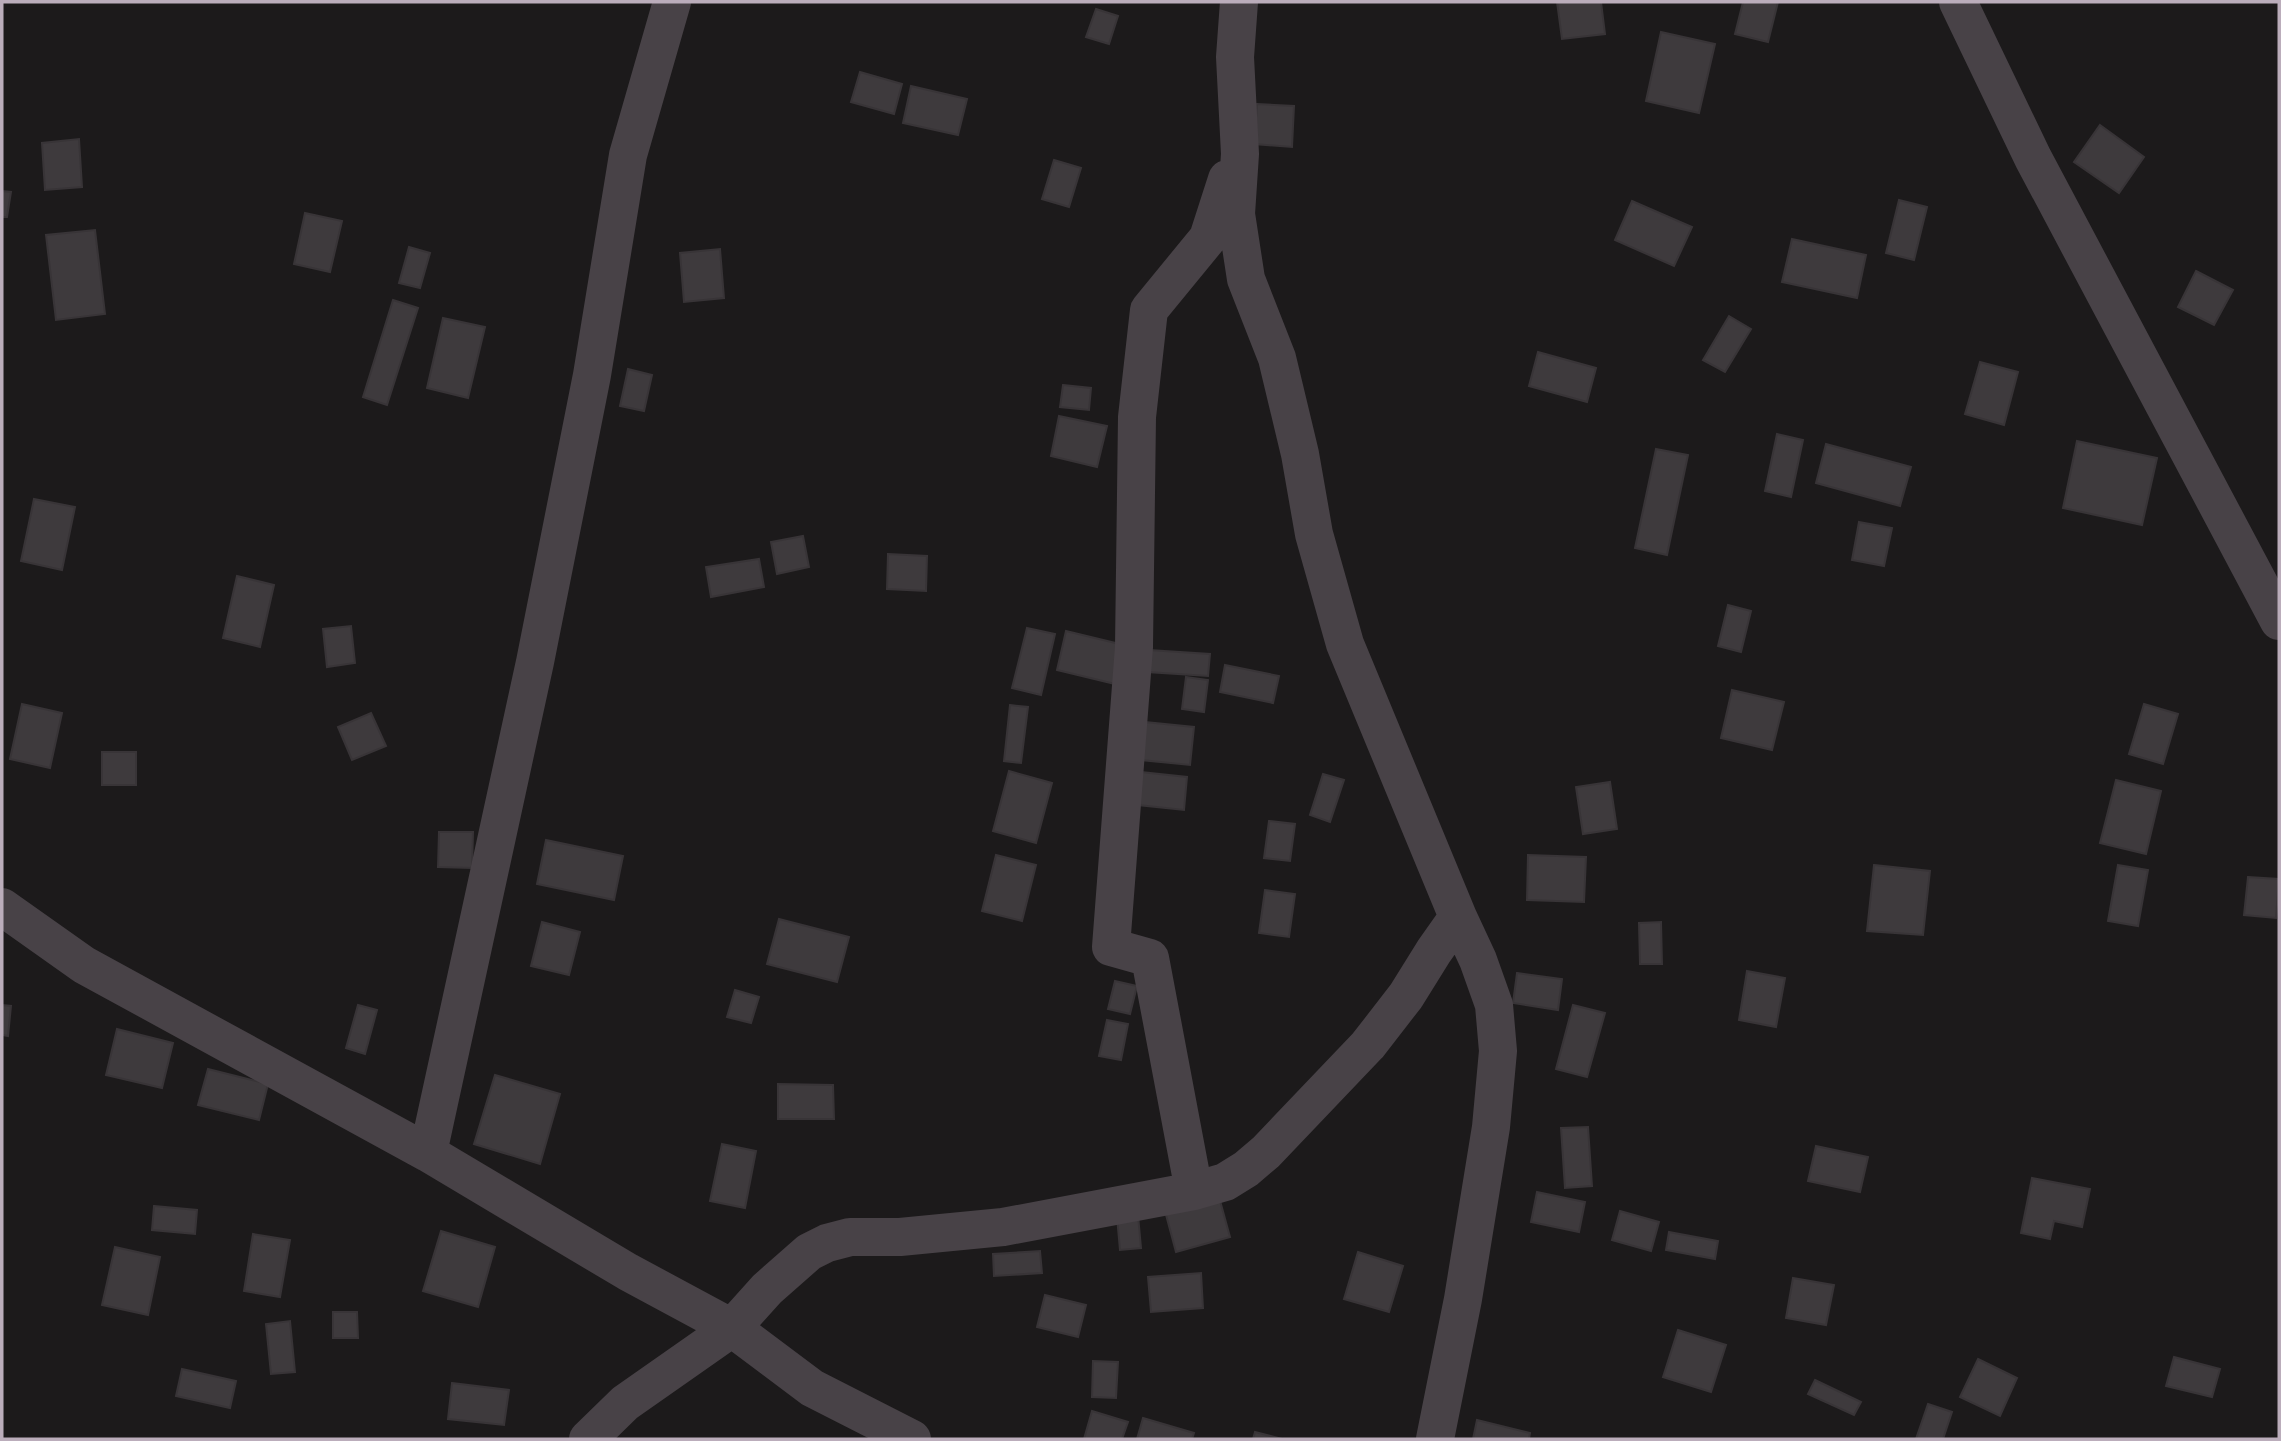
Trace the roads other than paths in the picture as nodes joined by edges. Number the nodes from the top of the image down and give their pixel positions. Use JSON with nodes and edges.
{"nodes":[{"id":1,"x":672,"y":2,"type":"edge"},
{"id":2,"x":1239,"y":2,"type":"edge"},
{"id":3,"x":1958,"y":2,"type":"edge"},
{"id":4,"x":1240,"y":154,"type":"junction"},
{"id":5,"x":2279,"y":621,"type":"edge"},
{"id":6,"x":2,"y":906,"type":"edge"},
{"id":7,"x":1458,"y":917,"type":"junction"},
{"id":8,"x":428,"y":1153,"type":"junction"},
{"id":9,"x":1194,"y":1191,"type":"junction"},
{"id":10,"x":732,"y":1328,"type":"junction"},
{"id":11,"x":588,"y":1439,"type":"edge"},
{"id":12,"x":912,"y":1439,"type":"edge"},
{"id":13,"x":1435,"y":1439,"type":"edge"}],
"edges":[{"from":1,"to":8,"type":"street"},
{"from":2,"to":4,"type":"street"},
{"from":3,"to":5,"type":"street"},
{"from":4,"to":7,"type":"street"},
{"from":4,"to":9,"type":"street"},
{"from":6,"to":8,"type":"street"},
{"from":7,"to":9,"type":"street"},
{"from":7,"to":13,"type":"street"},
{"from":8,"to":10,"type":"street"},
{"from":9,"to":10,"type":"street"},
{"from":10,"to":11,"type":"street"},
{"from":10,"to":12,"type":"street"}]}
